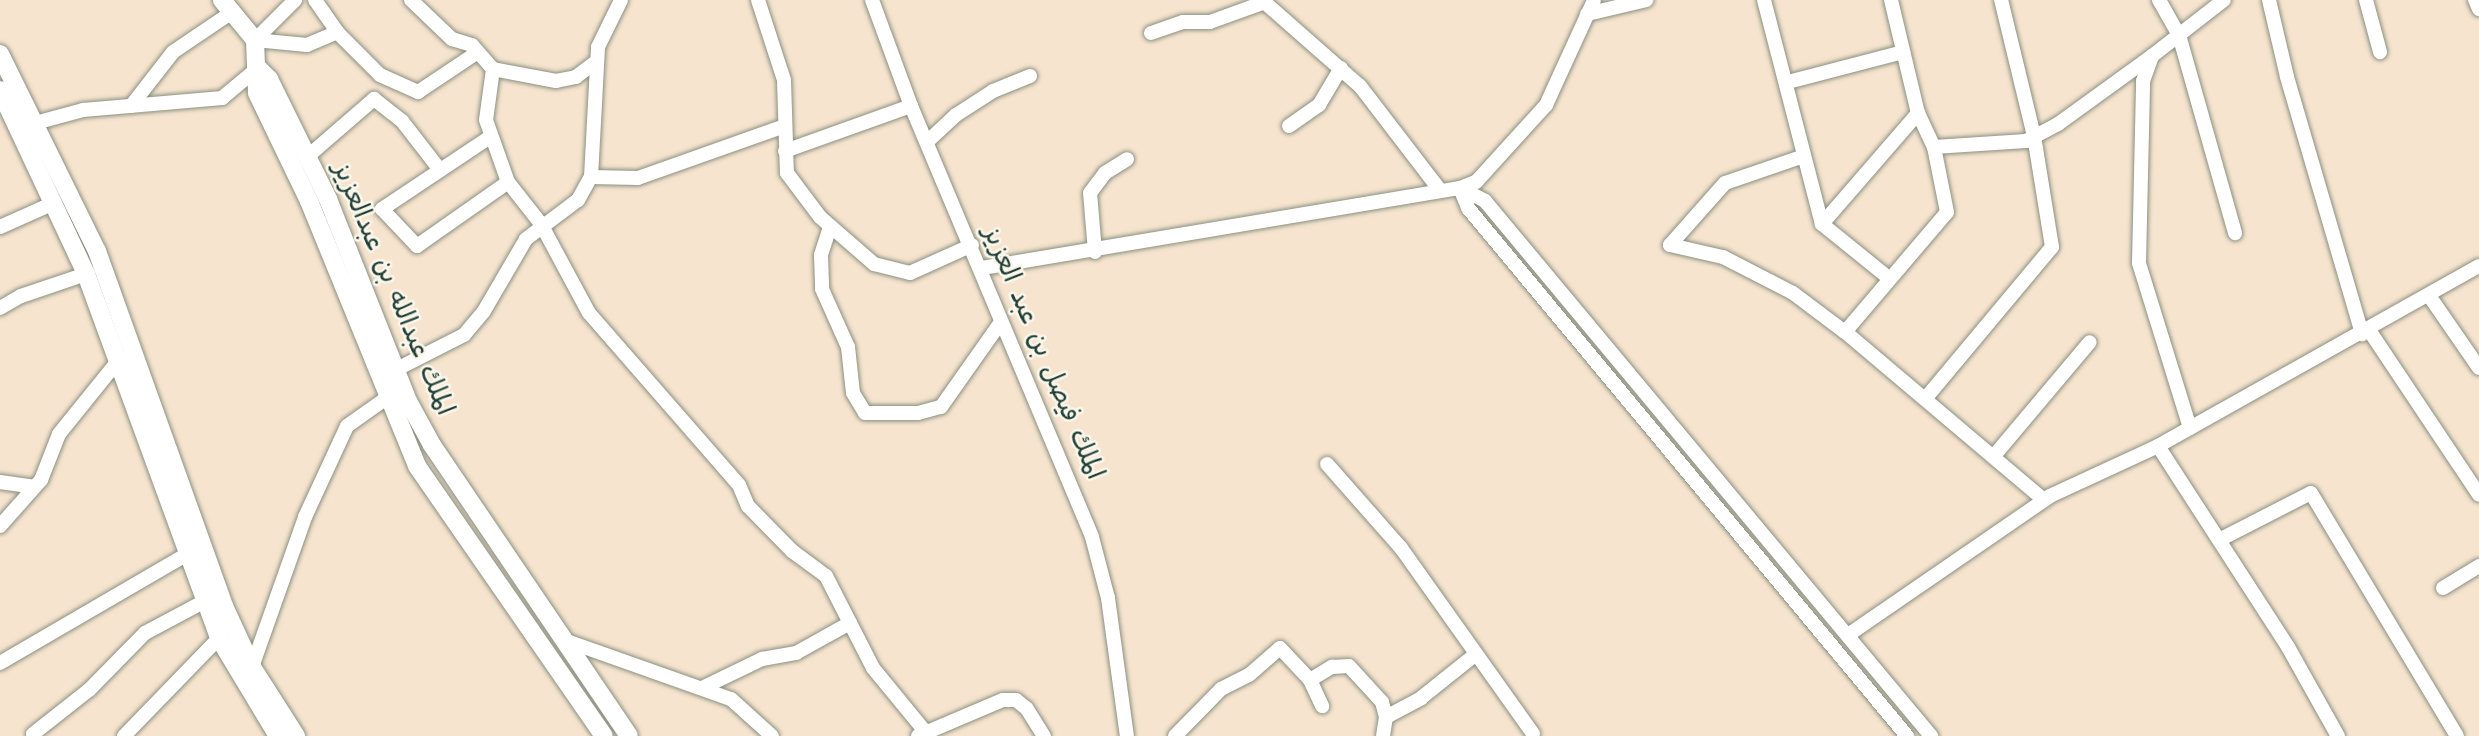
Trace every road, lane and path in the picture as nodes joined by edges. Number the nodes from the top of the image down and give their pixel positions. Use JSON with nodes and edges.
{"nodes":[{"id":1,"x":295,"y":0,"type":"edge"},
{"id":2,"x":314,"y":0,"type":"edge"},
{"id":3,"x":411,"y":0,"type":"edge"},
{"id":4,"x":621,"y":0,"type":"edge"},
{"id":5,"x":758,"y":0,"type":"edge"},
{"id":6,"x":872,"y":0,"type":"edge"},
{"id":7,"x":1594,"y":0,"type":"edge"},
{"id":8,"x":1646,"y":0,"type":"edge"},
{"id":9,"x":1764,"y":0,"type":"edge"},
{"id":10,"x":1891,"y":0,"type":"edge"},
{"id":11,"x":2001,"y":0,"type":"edge"},
{"id":12,"x":2159,"y":0,"type":"edge"},
{"id":13,"x":2224,"y":0,"type":"edge"},
{"id":14,"x":2269,"y":0,"type":"edge"},
{"id":15,"x":2366,"y":0,"type":"edge"},
{"id":16,"x":2475,"y":0,"type":"edge"},
{"id":17,"x":1263,"y":1,"type":"edge"},
{"id":18,"x":227,"y":6,"type":"edge"},
{"id":19,"x":2479,"y":9,"type":"edge"},
{"id":20,"x":1587,"y":14,"type":"junction"},
{"id":21,"x":337,"y":32,"type":"junction"},
{"id":22,"x":1152,"y":33,"type":"dead end"},
{"id":23,"x":2179,"y":35,"type":"junction"},
{"id":24,"x":255,"y":40,"type":"junction"},
{"id":25,"x":478,"y":52,"type":"junction"},
{"id":26,"x":1903,"y":52,"type":"junction"},
{"id":27,"x":2380,"y":52,"type":"dead end"},
{"id":28,"x":0,"y":54,"type":"edge"},
{"id":29,"x":2152,"y":56,"type":"junction"},
{"id":30,"x":597,"y":61,"type":"junction"},
{"id":31,"x":258,"y":68,"type":"junction"},
{"id":32,"x":1341,"y":68,"type":"junction"},
{"id":33,"x":493,"y":69,"type":"junction"},
{"id":34,"x":380,"y":75,"type":"junction"},
{"id":35,"x":1030,"y":76,"type":"dead end"},
{"id":36,"x":1788,"y":82,"type":"junction"},
{"id":37,"x":2,"y":99,"type":"edge"},
{"id":38,"x":374,"y":99,"type":"junction"},
{"id":39,"x":131,"y":106,"type":"junction"},
{"id":40,"x":911,"y":106,"type":"junction"},
{"id":41,"x":1918,"y":113,"type":"junction"},
{"id":42,"x":1289,"y":126,"type":"dead end"},
{"id":43,"x":28,"y":127,"type":"junction"},
{"id":44,"x":782,"y":127,"type":"junction"},
{"id":45,"x":2034,"y":136,"type":"junction"},
{"id":46,"x":490,"y":137,"type":"junction"},
{"id":47,"x":927,"y":142,"type":"junction"},
{"id":48,"x":1934,"y":148,"type":"junction"},
{"id":49,"x":785,"y":151,"type":"junction"},
{"id":50,"x":1804,"y":156,"type":"junction"},
{"id":51,"x":307,"y":158,"type":"junction"},
{"id":52,"x":1127,"y":159,"type":"dead end"},
{"id":53,"x":440,"y":170,"type":"junction"},
{"id":54,"x":591,"y":177,"type":"junction"},
{"id":55,"x":508,"y":182,"type":"junction"},
{"id":56,"x":1460,"y":188,"type":"junction"},
{"id":57,"x":1439,"y":189,"type":"junction"},
{"id":58,"x":54,"y":203,"type":"junction"},
{"id":59,"x":541,"y":225,"type":"junction"},
{"id":60,"x":1822,"y":225,"type":"junction"},
{"id":61,"x":0,"y":227,"type":"edge"},
{"id":62,"x":830,"y":227,"type":"junction"},
{"id":63,"x":2235,"y":233,"type":"dead end"},
{"id":64,"x":972,"y":245,"type":"junction"},
{"id":65,"x":1095,"y":252,"type":"junction"},
{"id":66,"x":2479,"y":266,"type":"edge"},
{"id":67,"x":982,"y":268,"type":"junction"},
{"id":68,"x":86,"y":274,"type":"junction"},
{"id":69,"x":1890,"y":279,"type":"junction"},
{"id":70,"x":2430,"y":297,"type":"junction"},
{"id":71,"x":2,"y":304,"type":"edge"},
{"id":72,"x":1001,"y":322,"type":"junction"},
{"id":73,"x":1845,"y":332,"type":"junction"},
{"id":74,"x":2366,"y":332,"type":"junction"},
{"id":75,"x":2090,"y":342,"type":"dead end"},
{"id":76,"x":118,"y":361,"type":"junction"},
{"id":77,"x":2479,"y":368,"type":"edge"},
{"id":78,"x":397,"y":369,"type":"junction"},
{"id":79,"x":388,"y":397,"type":"junction"},
{"id":80,"x":1925,"y":399,"type":"junction"},
{"id":81,"x":2190,"y":428,"type":"junction"},
{"id":82,"x":2158,"y":446,"type":"junction"},
{"id":83,"x":1993,"y":457,"type":"junction"},
{"id":84,"x":1327,"y":464,"type":"dead end"},
{"id":85,"x":0,"y":482,"type":"edge"},
{"id":86,"x":34,"y":487,"type":"junction"},
{"id":87,"x":2479,"y":495,"type":"edge"},
{"id":88,"x":2044,"y":500,"type":"junction"},
{"id":89,"x":0,"y":526,"type":"edge"},
{"id":90,"x":2219,"y":540,"type":"junction"},
{"id":91,"x":187,"y":554,"type":"junction"},
{"id":92,"x":2479,"y":566,"type":"edge"},
{"id":93,"x":2443,"y":588,"type":"dead end"},
{"id":94,"x":205,"y":601,"type":"junction"},
{"id":95,"x":850,"y":623,"type":"junction"},
{"id":96,"x":1848,"y":635,"type":"junction"},
{"id":97,"x":219,"y":638,"type":"junction"},
{"id":98,"x":564,"y":640,"type":"junction"},
{"id":99,"x":1476,"y":654,"type":"junction"},
{"id":100,"x":0,"y":663,"type":"edge"},
{"id":101,"x":246,"y":671,"type":"junction"},
{"id":102,"x":1310,"y":680,"type":"junction"},
{"id":103,"x":702,"y":688,"type":"junction"},
{"id":104,"x":1322,"y":706,"type":"dead end"},
{"id":105,"x":1386,"y":717,"type":"junction"},
{"id":106,"x":920,"y":733,"type":"edge"},
{"id":107,"x":33,"y":734,"type":"dead end"},
{"id":108,"x":128,"y":735,"type":"edge"},
{"id":109,"x":1534,"y":735,"type":"edge"},
{"id":110,"x":278,"y":736,"type":"edge"},
{"id":111,"x":296,"y":736,"type":"edge"},
{"id":112,"x":604,"y":736,"type":"edge"},
{"id":113,"x":629,"y":736,"type":"edge"},
{"id":114,"x":772,"y":736,"type":"edge"},
{"id":115,"x":1044,"y":736,"type":"edge"},
{"id":116,"x":1127,"y":736,"type":"edge"},
{"id":117,"x":1175,"y":736,"type":"edge"},
{"id":118,"x":1383,"y":736,"type":"edge"},
{"id":119,"x":1907,"y":736,"type":"edge"},
{"id":120,"x":1931,"y":736,"type":"edge"},
{"id":121,"x":2338,"y":736,"type":"edge"},
{"id":122,"x":2459,"y":736,"type":"edge"}],
"edges":[{"from":1,"to":24,"type":"street"},
{"from":2,"to":21,"type":"street"},
{"from":3,"to":25,"type":"street"},
{"from":4,"to":30,"type":"street"},
{"from":5,"to":44,"type":"street"},
{"from":6,"to":40,"type":"street","name":"الملك فيصل بن عبد العزيز"},
{"from":7,"to":20,"type":"street"},
{"from":8,"to":20,"type":"street"},
{"from":9,"to":36,"type":"street"},
{"from":10,"to":26,"type":"street"},
{"from":11,"to":45,"type":"street"},
{"from":12,"to":23,"type":"street"},
{"from":13,"to":23,"type":"street"},
{"from":14,"to":74,"type":"street"},
{"from":15,"to":27,"type":"street"},
{"from":16,"to":19,"type":"street"},
{"from":17,"to":22,"type":"street"},
{"from":17,"to":32,"type":"street"},
{"from":18,"to":24,"type":"main road"},
{"from":18,"to":39,"type":"street"},
{"from":20,"to":56,"type":"street"},
{"from":21,"to":24,"type":"street"},
{"from":21,"to":34,"type":"street"},
{"from":23,"to":29,"type":"street"},
{"from":23,"to":63,"type":"street"},
{"from":24,"to":31,"type":"main road","name":"الملك عبدالله بن عبدالعزيز"},
{"from":25,"to":33,"type":"street"},
{"from":25,"to":34,"type":"street"},
{"from":26,"to":36,"type":"street"},
{"from":26,"to":41,"type":"street"},
{"from":28,"to":43,"type":"main road"},
{"from":29,"to":45,"type":"street"},
{"from":29,"to":81,"type":"street"},
{"from":30,"to":33,"type":"street"},
{"from":30,"to":54,"type":"street"},
{"from":31,"to":39,"type":"street"},
{"from":31,"to":51,"type":"main road","name":"الملك عبدالله بن عبدالعزيز"},
{"from":31,"to":79,"type":"main road","name":"الملك عبدالله بن عبدالعزيز"},
{"from":32,"to":42,"type":"street"},
{"from":32,"to":57,"type":"street"},
{"from":33,"to":46,"type":"street"},
{"from":34,"to":38,"type":"street"},
{"from":35,"to":47,"type":"street"},
{"from":36,"to":50,"type":"street"},
{"from":37,"to":43,"type":"main road"},
{"from":38,"to":51,"type":"street"},
{"from":38,"to":53,"type":"street"},
{"from":39,"to":43,"type":"street"},
{"from":40,"to":47,"type":"street","name":"الملك فيصل بن عبد العزيز"},
{"from":40,"to":49,"type":"street"},
{"from":41,"to":48,"type":"street"},
{"from":41,"to":60,"type":"street"},
{"from":43,"to":58,"type":"main road"},
{"from":43,"to":101,"type":"main road"},
{"from":44,"to":49,"type":"street"},
{"from":44,"to":54,"type":"street"},
{"from":45,"to":48,"type":"street"},
{"from":45,"to":80,"type":"street"},
{"from":46,"to":53,"type":"street"},
{"from":46,"to":55,"type":"street"},
{"from":47,"to":64,"type":"street","name":"الملك فيصل بن عبد العزيز"},
{"from":48,"to":69,"type":"street"},
{"from":49,"to":62,"type":"street"},
{"from":50,"to":60,"type":"street"},
{"from":50,"to":73,"type":"street"},
{"from":51,"to":78,"type":"main road","name":"الملك عبدالله بن عبدالعزيز"},
{"from":52,"to":65,"type":"street"},
{"from":53,"to":55,"type":"street"},
{"from":54,"to":59,"type":"street"},
{"from":55,"to":59,"type":"street"},
{"from":56,"to":57,"type":"street"},
{"from":56,"to":96,"type":"street"},
{"from":56,"to":119,"type":"street"},
{"from":57,"to":65,"type":"street"},
{"from":58,"to":61,"type":"street"},
{"from":58,"to":68,"type":"main road"},
{"from":59,"to":78,"type":"street"},
{"from":59,"to":95,"type":"street"},
{"from":60,"to":69,"type":"street"},
{"from":62,"to":64,"type":"street"},
{"from":62,"to":72,"type":"street"},
{"from":64,"to":67,"type":"street","name":"الملك فيصل بن عبد العزيز"},
{"from":65,"to":67,"type":"street"},
{"from":66,"to":70,"type":"street"},
{"from":67,"to":72,"type":"street","name":"الملك فيصل بن عبد العزيز"},
{"from":68,"to":71,"type":"street"},
{"from":68,"to":76,"type":"main road"},
{"from":69,"to":73,"type":"street"},
{"from":70,"to":74,"type":"street"},
{"from":70,"to":77,"type":"street"},
{"from":72,"to":116,"type":"street","name":"الملك فيصل بن عبد العزيز"},
{"from":73,"to":80,"type":"street"},
{"from":74,"to":81,"type":"street"},
{"from":74,"to":87,"type":"street"},
{"from":75,"to":83,"type":"street"},
{"from":76,"to":86,"type":"street"},
{"from":76,"to":91,"type":"main road"},
{"from":78,"to":98,"type":"main road","name":"الملك عبدالله بن عبدالعزيز"},
{"from":79,"to":101,"type":"street"},
{"from":79,"to":112,"type":"main road","name":"الملك عبدالله بن عبدالعزيز"},
{"from":80,"to":83,"type":"street"},
{"from":81,"to":82,"type":"street"},
{"from":82,"to":88,"type":"street"},
{"from":82,"to":90,"type":"street"},
{"from":83,"to":88,"type":"street"},
{"from":84,"to":99,"type":"street"},
{"from":85,"to":86,"type":"street"},
{"from":86,"to":89,"type":"street"},
{"from":88,"to":96,"type":"street"},
{"from":90,"to":121,"type":"street"},
{"from":90,"to":122,"type":"street"},
{"from":91,"to":94,"type":"main road"},
{"from":91,"to":100,"type":"street"},
{"from":92,"to":93,"type":"street"},
{"from":94,"to":97,"type":"main road"},
{"from":94,"to":107,"type":"street"},
{"from":95,"to":103,"type":"street"},
{"from":95,"to":106,"type":"street"},
{"from":96,"to":120,"type":"street"},
{"from":97,"to":101,"type":"main road"},
{"from":97,"to":108,"type":"street"},
{"from":98,"to":103,"type":"street"},
{"from":98,"to":113,"type":"main road","name":"الملك عبدالله بن عبدالعزيز"},
{"from":99,"to":105,"type":"street"},
{"from":99,"to":109,"type":"street"},
{"from":101,"to":110,"type":"main road"},
{"from":101,"to":111,"type":"main road"},
{"from":102,"to":104,"type":"street"},
{"from":102,"to":105,"type":"street"},
{"from":102,"to":117,"type":"street"},
{"from":103,"to":114,"type":"street"},
{"from":105,"to":118,"type":"street"},
{"from":106,"to":115,"type":"street"}]}
